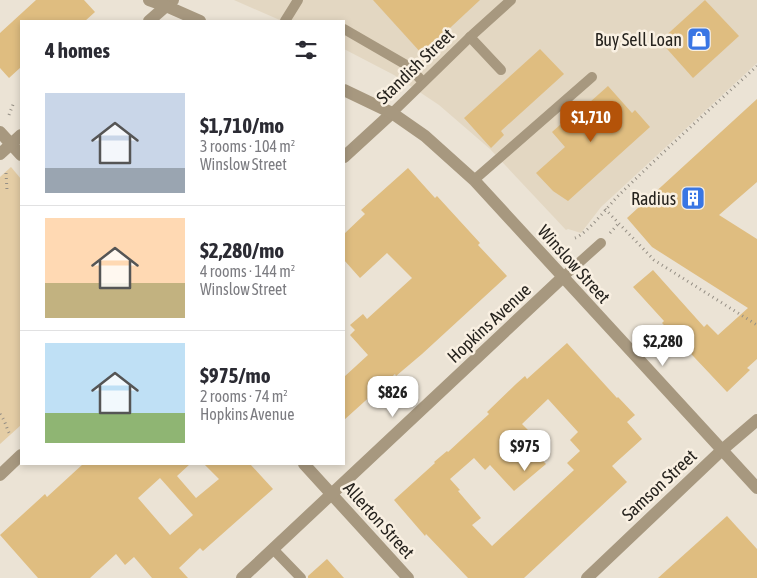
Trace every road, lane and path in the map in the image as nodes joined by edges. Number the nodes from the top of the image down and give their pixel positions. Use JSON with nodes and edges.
{"nodes":[{"id":1,"x":149,"y":0,"type":"edge"},
{"id":2,"x":298,"y":0,"type":"edge"},
{"id":3,"x":511,"y":0,"type":"edge"},
{"id":4,"x":168,"y":2,"type":"edge"},
{"id":5,"x":150,"y":20,"type":"edge"},
{"id":6,"x":198,"y":20,"type":"edge"},
{"id":7,"x":287,"y":20,"type":"edge"},
{"id":8,"x":345,"y":29,"type":"edge"},
{"id":9,"x":470,"y":37,"type":"junction"},
{"id":10,"x":757,"y":66,"type":"edge"},
{"id":11,"x":501,"y":70,"type":"dead end"},
{"id":12,"x":592,"y":77,"type":"dead end"},
{"id":13,"x":423,"y":82,"type":"junction"},
{"id":14,"x":345,"y":90,"type":"edge"},
{"id":15,"x":14,"y":102,"type":"dead end"},
{"id":16,"x":392,"y":113,"type":"junction"},
{"id":17,"x":9,"y":115,"type":"dead end"},
{"id":18,"x":0,"y":132,"type":"edge"},
{"id":19,"x":20,"y":136,"type":"edge"},
{"id":20,"x":11,"y":144,"type":"junction"},
{"id":21,"x":0,"y":154,"type":"edge"},
{"id":22,"x":20,"y":154,"type":"edge"},
{"id":23,"x":345,"y":156,"type":"edge"},
{"id":24,"x":6,"y":173,"type":"dead end"},
{"id":25,"x":474,"y":180,"type":"junction"},
{"id":26,"x":7,"y":190,"type":"dead end"},
{"id":27,"x":605,"y":209,"type":"junction"},
{"id":28,"x":575,"y":238,"type":"dead end"},
{"id":29,"x":601,"y":243,"type":"dead end"},
{"id":30,"x":563,"y":277,"type":"junction"},
{"id":31,"x":757,"y":325,"type":"edge"},
{"id":32,"x":0,"y":414,"type":"edge"},
{"id":33,"x":757,"y":420,"type":"edge"},
{"id":34,"x":11,"y":436,"type":"dead end"},
{"id":35,"x":722,"y":450,"type":"junction"},
{"id":36,"x":20,"y":456,"type":"edge"},
{"id":37,"x":305,"y":465,"type":"edge"},
{"id":38,"x":0,"y":475,"type":"edge"},
{"id":39,"x":757,"y":488,"type":"edge"},
{"id":40,"x":332,"y":494,"type":"junction"},
{"id":41,"x":274,"y":549,"type":"junction"},
{"id":42,"x":242,"y":578,"type":"edge"},
{"id":43,"x":300,"y":578,"type":"edge"},
{"id":44,"x":408,"y":578,"type":"edge"},
{"id":45,"x":587,"y":578,"type":"edge"}],
"edges":[{"from":1,"to":4,"type":"street"},
{"from":2,"to":7,"type":"lane"},
{"from":3,"to":9,"type":"lane","name":"Standish Street"},
{"from":4,"to":5,"type":"street"},
{"from":4,"to":6,"type":"street"},
{"from":8,"to":13,"type":"lane"},
{"from":9,"to":11,"type":"lane"},
{"from":9,"to":13,"type":"lane","name":"Standish Street"},
{"from":10,"to":27,"type":"path"},
{"from":12,"to":25,"type":"lane"},
{"from":13,"to":16,"type":"lane","name":"Standish Street"},
{"from":14,"to":16,"type":"street","name":"Winslow Street"},
{"from":15,"to":17,"type":"path"},
{"from":16,"to":23,"type":"street","name":"Standish Street"},
{"from":16,"to":25,"type":"street","name":"Winslow Street"},
{"from":18,"to":20,"type":"street"},
{"from":19,"to":20,"type":"street"},
{"from":20,"to":21,"type":"street"},
{"from":20,"to":22,"type":"street"},
{"from":24,"to":26,"type":"path"},
{"from":25,"to":30,"type":"street","name":"Winslow Street"},
{"from":27,"to":28,"type":"path"},
{"from":27,"to":31,"type":"path"},
{"from":29,"to":30,"type":"lane"},
{"from":30,"to":35,"type":"street","name":"Winslow Street"},
{"from":30,"to":40,"type":"street","name":"Hopkins Avenue"},
{"from":32,"to":34,"type":"path"},
{"from":33,"to":35,"type":"street","name":"Samson Street"},
{"from":35,"to":39,"type":"street","name":"Winslow Street"},
{"from":35,"to":45,"type":"street","name":"Samson Street"},
{"from":36,"to":38,"type":"street"},
{"from":37,"to":40,"type":"street","name":"Allerton Street"},
{"from":40,"to":41,"type":"street","name":"Hopkins Avenue"},
{"from":40,"to":44,"type":"street","name":"Allerton Street"},
{"from":41,"to":42,"type":"street","name":"Hopkins Avenue"},
{"from":41,"to":43,"type":"lane"}]}
